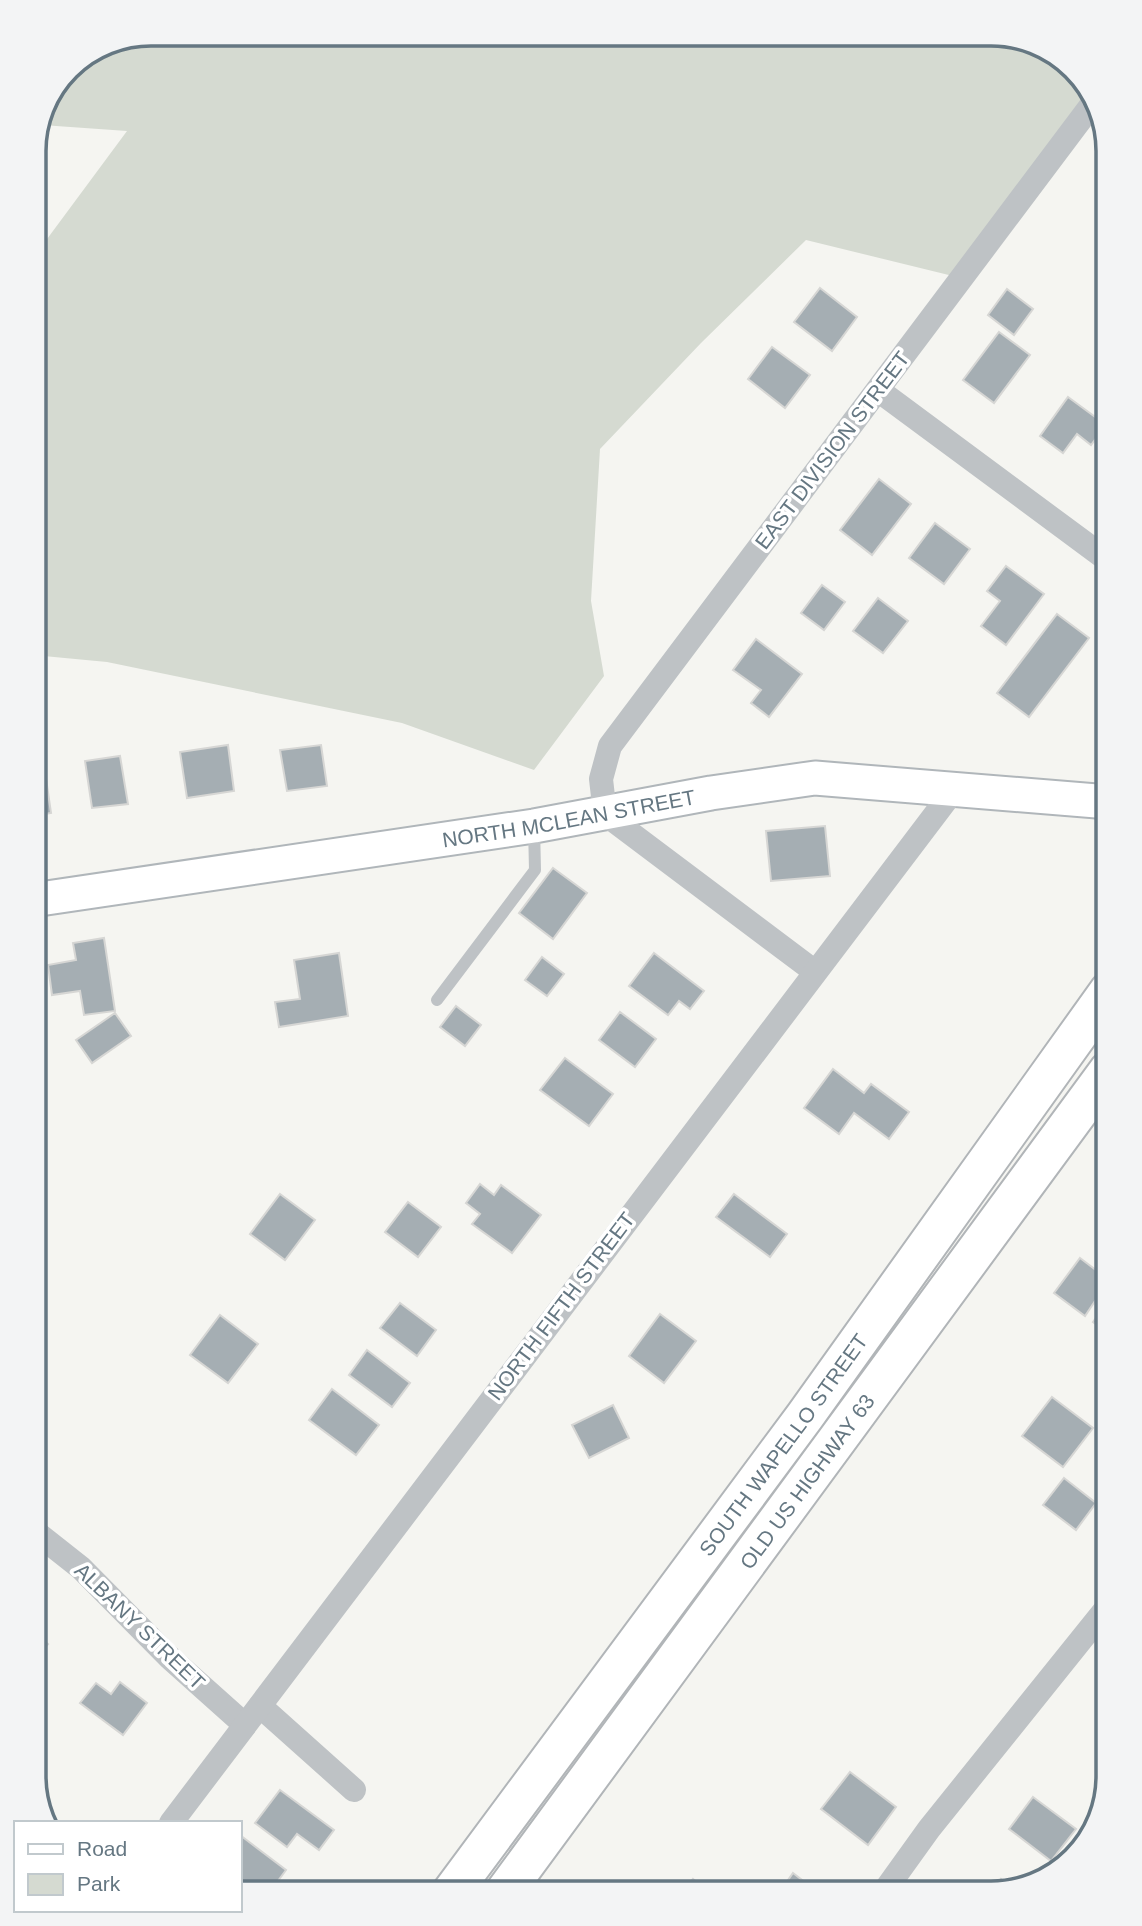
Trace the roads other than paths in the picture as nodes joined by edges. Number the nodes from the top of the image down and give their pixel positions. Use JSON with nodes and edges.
{"nodes":[{"id":1,"x":1088,"y":110,"type":"edge"},
{"id":2,"x":878,"y":390,"type":"junction"},
{"id":3,"x":1096,"y":551,"type":"edge"},
{"id":4,"x":953,"y":791,"type":"junction"},
{"id":5,"x":1096,"y":801,"type":"edge"},
{"id":6,"x":605,"y":814,"type":"junction"},
{"id":7,"x":534,"y":826,"type":"junction"},
{"id":8,"x":46,"y":898,"type":"edge"},
{"id":9,"x":814,"y":971,"type":"junction"},
{"id":10,"x":437,"y":1000,"type":"dead end"},
{"id":11,"x":1096,"y":1009,"type":"edge"},
{"id":12,"x":1096,"y":1087,"type":"edge"},
{"id":13,"x":45,"y":1540,"type":"edge"},
{"id":14,"x":1096,"y":1621,"type":"edge"},
{"id":15,"x":252,"y":1715,"type":"junction"},
{"id":16,"x":354,"y":1790,"type":"dead end"},
{"id":17,"x":172,"y":1821,"type":"edge"},
{"id":18,"x":460,"y":1880,"type":"edge"},
{"id":19,"x":513,"y":1880,"type":"edge"},
{"id":20,"x":898,"y":1881,"type":"edge"}],
"edges":[{"from":1,"to":2,"type":"street","name":"EAST DIVISION STREET"},
{"from":2,"to":3,"type":"street"},
{"from":2,"to":6,"type":"street","name":"EAST DIVISION STREET"},
{"from":4,"to":5,"type":"street","name":"NORTH MCLEAN STREET"},
{"from":4,"to":6,"type":"street","name":"NORTH MCLEAN STREET"},
{"from":4,"to":9,"type":"street","name":"NORTH FIFTH STREET"},
{"from":6,"to":7,"type":"street","name":"NORTH MCLEAN STREET"},
{"from":6,"to":9,"type":"street"},
{"from":7,"to":8,"type":"street","name":"NORTH MCLEAN STREET"},
{"from":7,"to":10,"type":"lane"},
{"from":9,"to":15,"type":"street","name":"NORTH FIFTH STREET"},
{"from":11,"to":18,"type":"highway","name":"SOUTH WAPELLO STREET"},
{"from":12,"to":19,"type":"highway","name":"OLD US HIGHWAY 63"},
{"from":13,"to":15,"type":"street","name":"ALBANY STREET"},
{"from":14,"to":20,"type":"street"},
{"from":15,"to":16,"type":"street","name":"ALBANY STREET"},
{"from":15,"to":17,"type":"street","name":"NORTH FIFTH STREET"}]}
